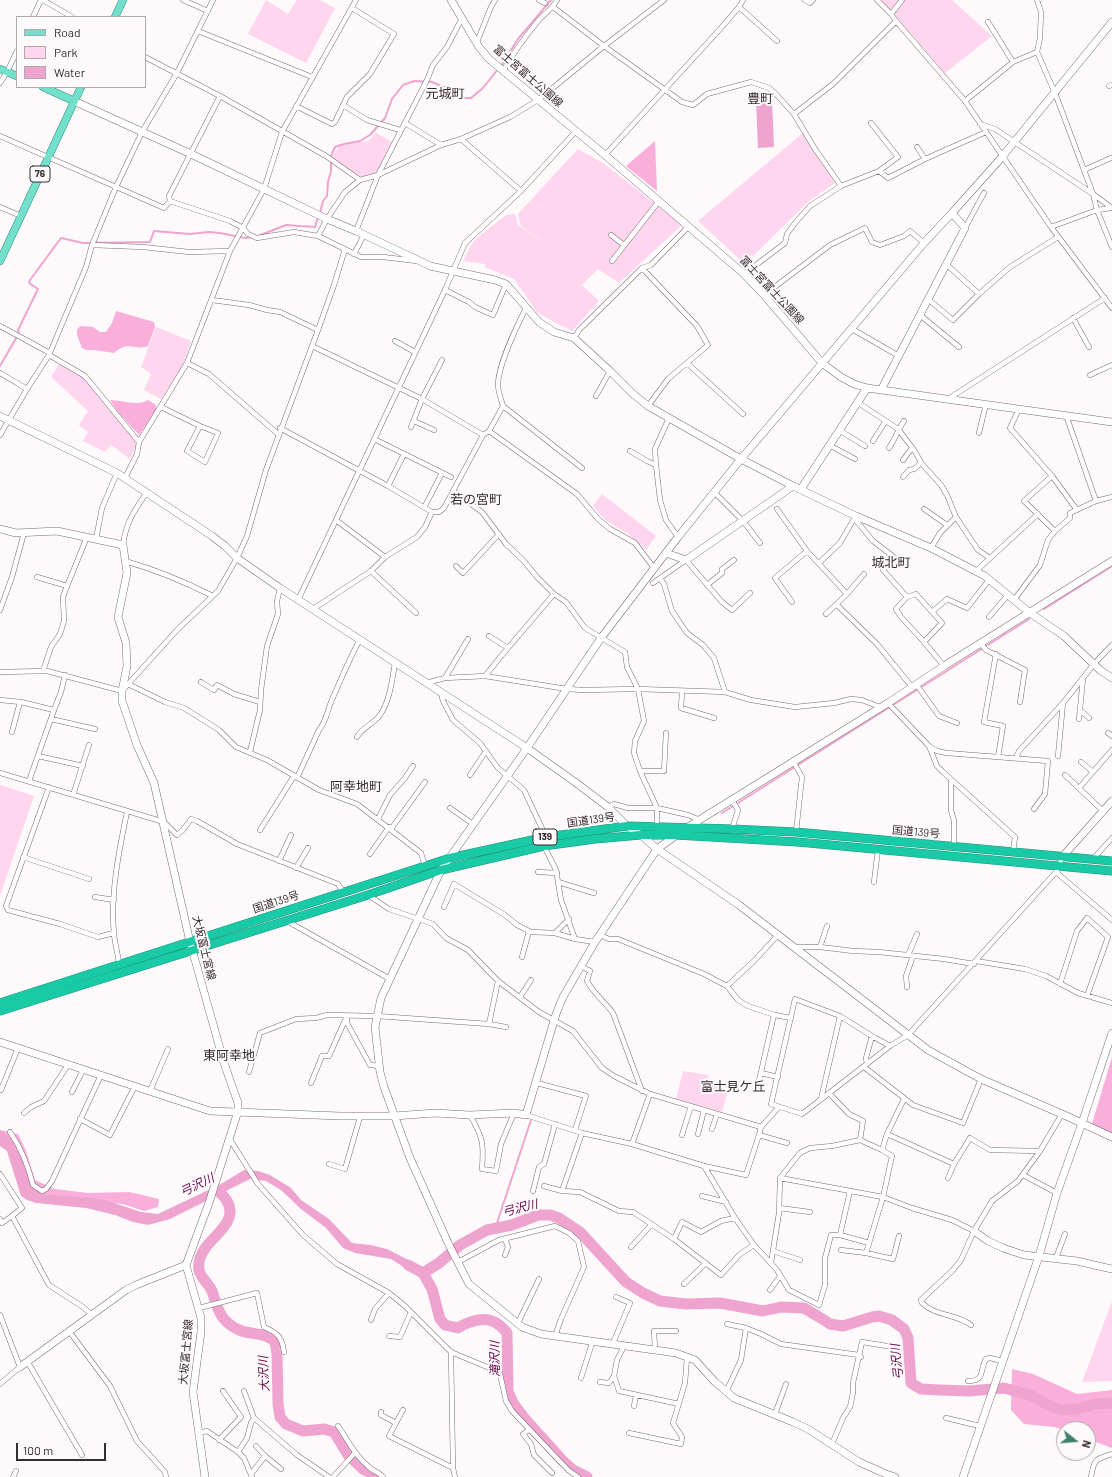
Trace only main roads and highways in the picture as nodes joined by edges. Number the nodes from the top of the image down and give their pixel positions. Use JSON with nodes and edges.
{"nodes":[{"id":1,"x":123,"y":0,"type":"edge"},
{"id":2,"x":115,"y":16,"type":"edge"},
{"id":3,"x":0,"y":69,"type":"edge"},
{"id":4,"x":16,"y":76,"type":"edge"},
{"id":5,"x":45,"y":88,"type":"edge"},
{"id":6,"x":80,"y":88,"type":"edge"},
{"id":7,"x":74,"y":101,"type":"junction"},
{"id":8,"x":0,"y":261,"type":"edge"},
{"id":9,"x":1112,"y":861,"type":"edge"},
{"id":10,"x":1112,"y":871,"type":"edge"},
{"id":11,"x":191,"y":946,"type":"junction"},
{"id":12,"x":0,"y":1003,"type":"edge"},
{"id":13,"x":0,"y":1011,"type":"edge"}],
"edges":[{"from":1,"to":2,"type":"main road"},
{"from":3,"to":4,"type":"main road"},
{"from":5,"to":7,"type":"main road"},
{"from":6,"to":7,"type":"main road","number":"76"},
{"from":7,"to":8,"type":"main road","number":"76"},
{"from":9,"to":11,"type":"highway","name":"国道139号","number":"139"},
{"from":10,"to":11,"type":"highway","name":"国道139号","number":"139"},
{"from":11,"to":12,"type":"highway","name":"国道139号","number":"139"},
{"from":11,"to":13,"type":"highway","name":"国道139号","number":"139"}]}
